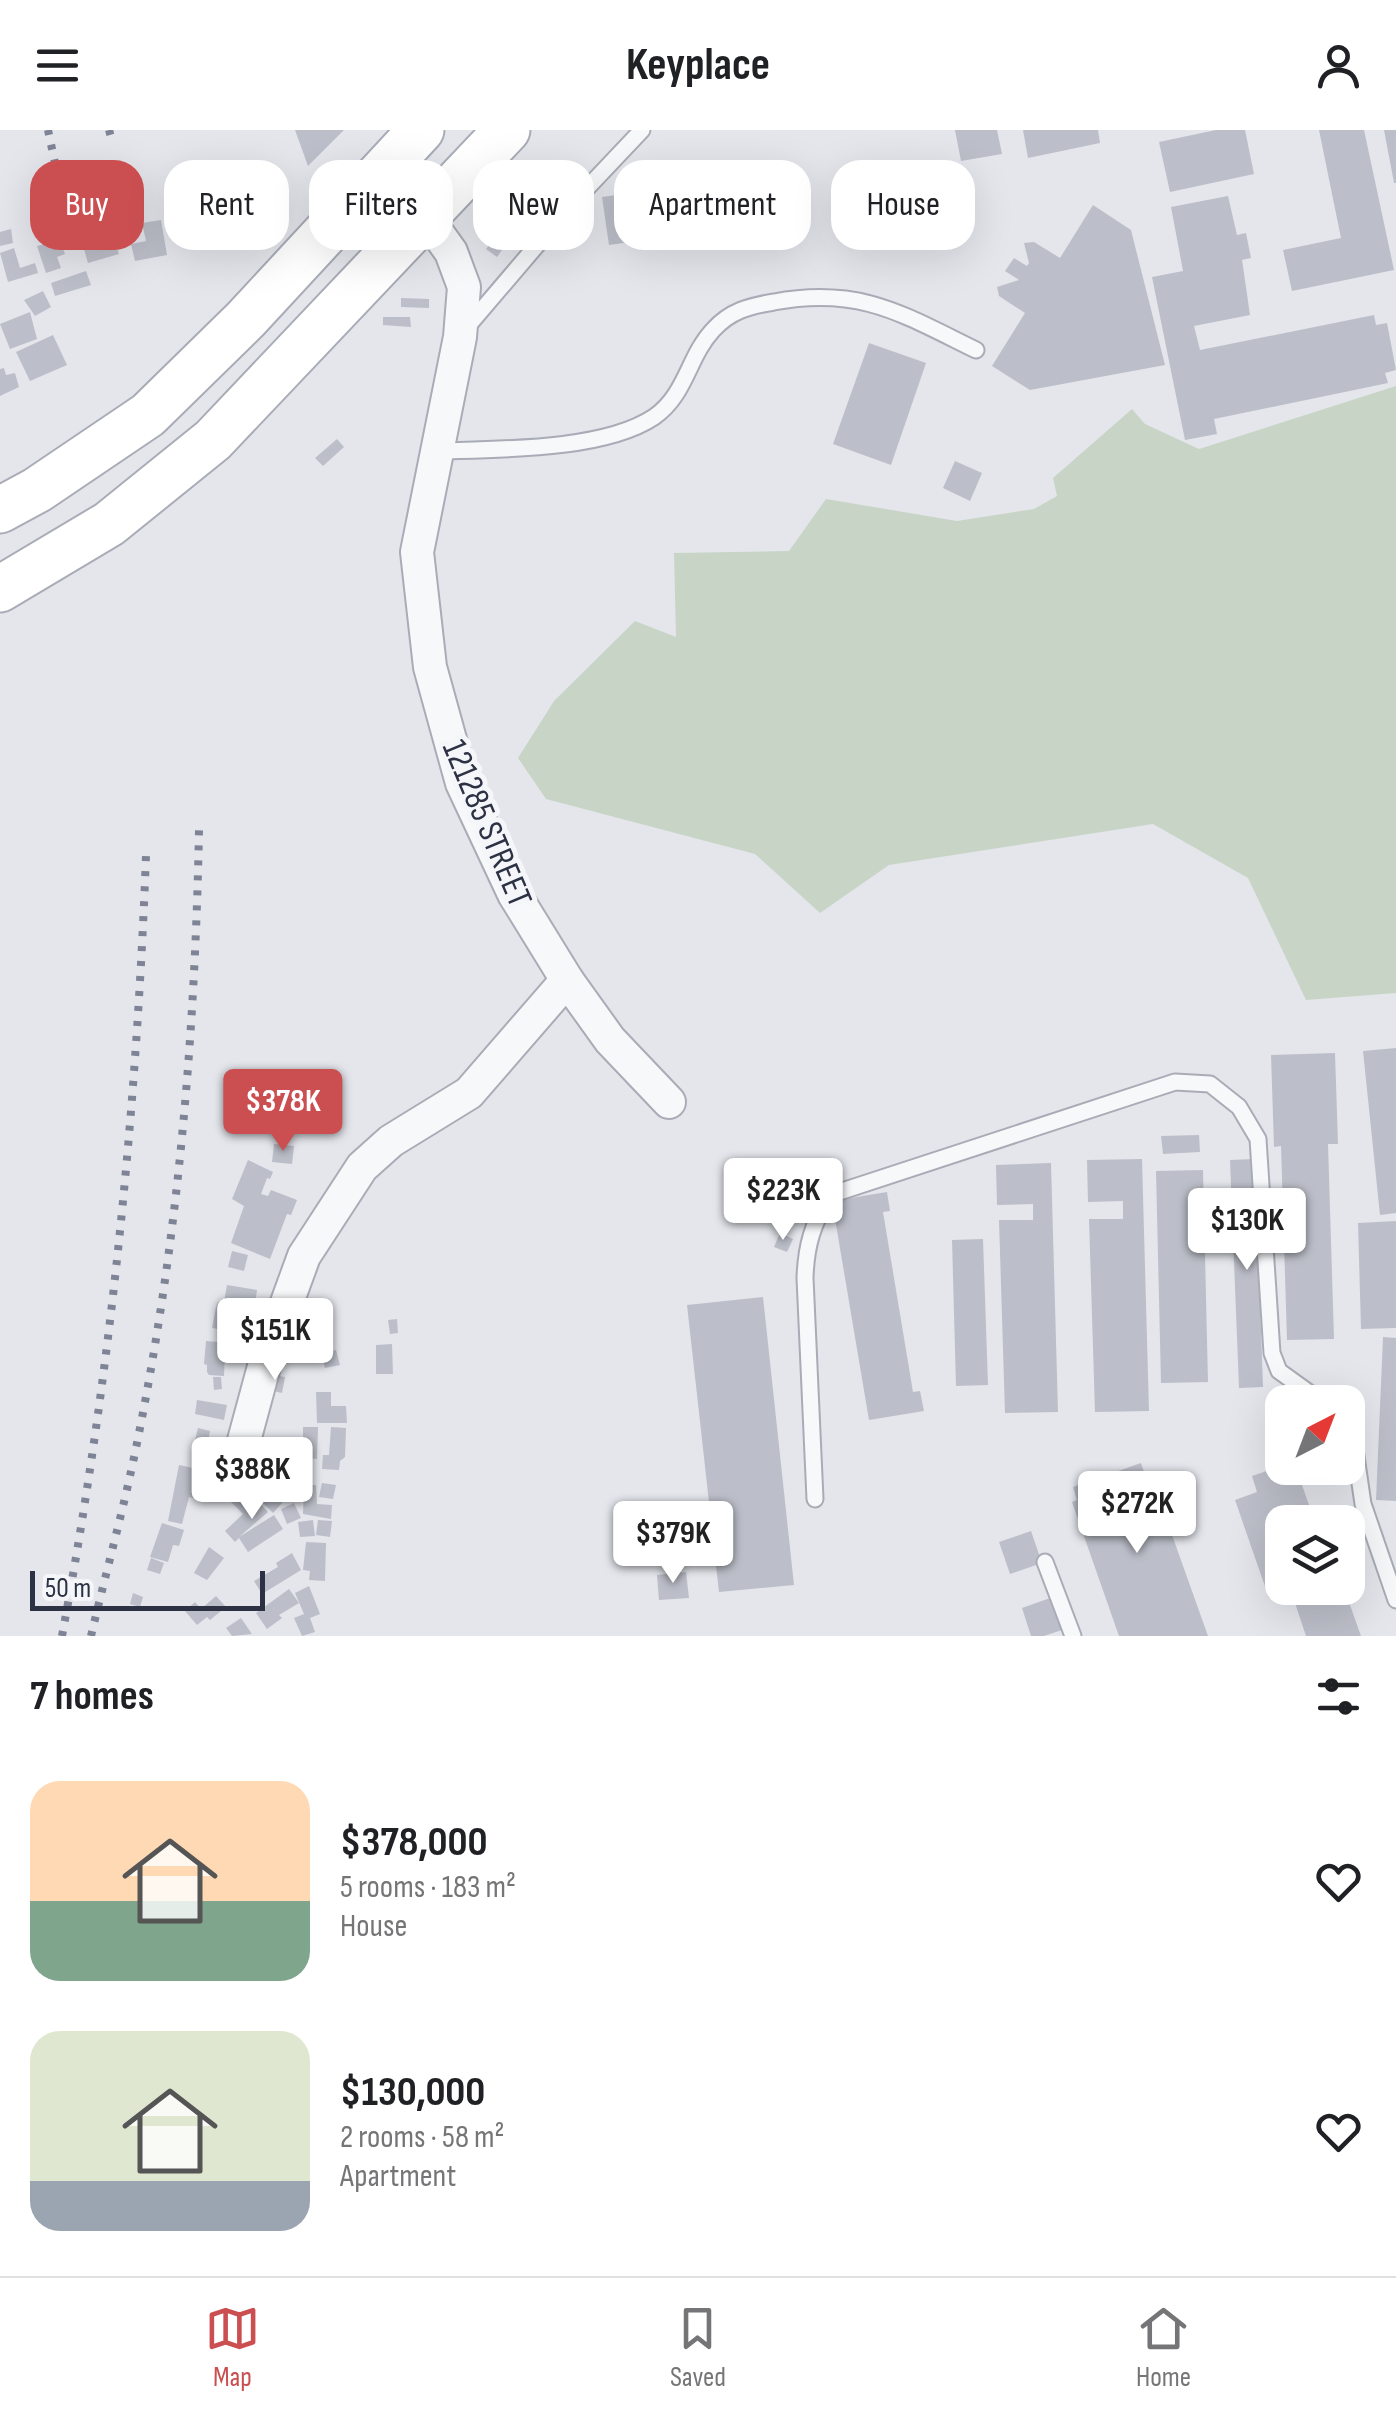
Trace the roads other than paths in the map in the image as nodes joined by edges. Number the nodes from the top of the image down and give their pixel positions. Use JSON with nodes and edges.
{"nodes":[{"id":1,"x":421,"y":130,"type":"edge"},
{"id":2,"x":507,"y":130,"type":"edge"},
{"id":3,"x":642,"y":130,"type":"edge"},
{"id":4,"x":393,"y":160,"type":"edge"},
{"id":5,"x":453,"y":188,"type":"edge"},
{"id":6,"x":310,"y":250,"type":"edge"},
{"id":7,"x":394,"y":250,"type":"edge"},
{"id":8,"x":451,"y":250,"type":"edge"},
{"id":9,"x":460,"y":337,"type":"junction"},
{"id":10,"x":976,"y":350,"type":"dead end"},
{"id":11,"x":436,"y":451,"type":"junction"},
{"id":12,"x":0,"y":510,"type":"edge"},
{"id":13,"x":0,"y":589,"type":"edge"},
{"id":14,"x":567,"y":980,"type":"junction"},
{"id":15,"x":669,"y":1102,"type":"dead end"},
{"id":16,"x":1298,"y":1385,"type":"edge"},
{"id":17,"x":239,"y":1458,"type":"dead end"},
{"id":18,"x":1360,"y":1485,"type":"edge"},
{"id":19,"x":816,"y":1499,"type":"dead end"},
{"id":20,"x":1045,"y":1562,"type":"dead end"},
{"id":21,"x":1396,"y":1600,"type":"edge"},
{"id":22,"x":1073,"y":1636,"type":"edge"}],
"edges":[{"from":1,"to":4,"type":"street"},
{"from":2,"to":5,"type":"street"},
{"from":3,"to":9,"type":"lane"},
{"from":6,"to":12,"type":"street"},
{"from":7,"to":13,"type":"street"},
{"from":8,"to":9,"type":"street","name":"121285 STREET"},
{"from":9,"to":11,"type":"street","name":"121285 STREET"},
{"from":10,"to":11,"type":"lane"},
{"from":11,"to":14,"type":"street","name":"121285 STREET"},
{"from":14,"to":15,"type":"street","name":"121285 STREET"},
{"from":14,"to":17,"type":"street"},
{"from":16,"to":19,"type":"lane"},
{"from":18,"to":21,"type":"lane"},
{"from":20,"to":22,"type":"lane"}]}
